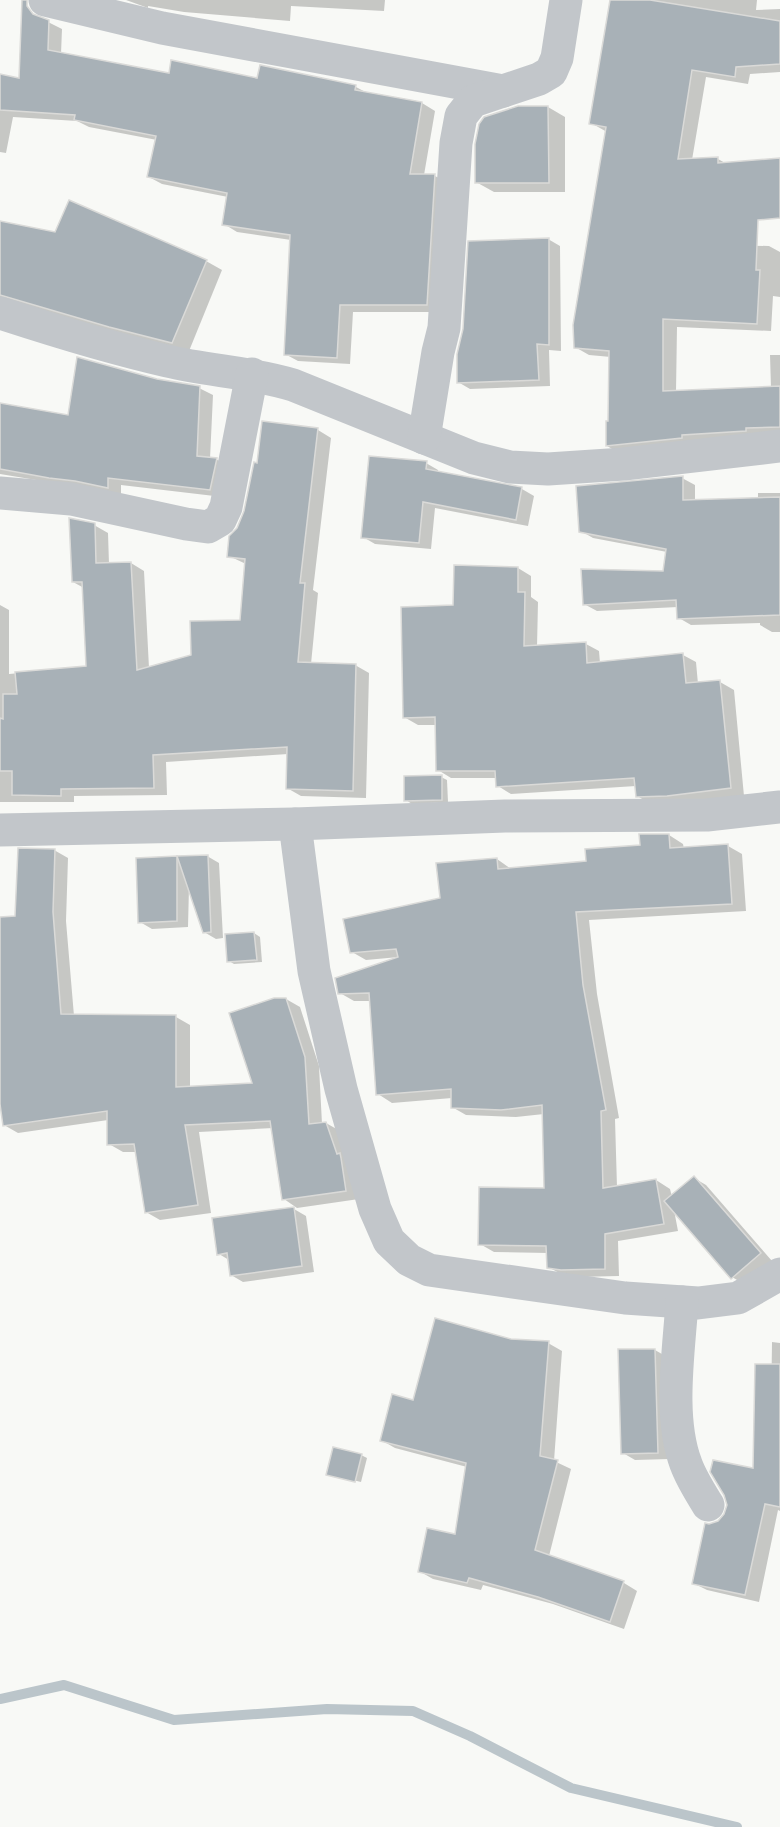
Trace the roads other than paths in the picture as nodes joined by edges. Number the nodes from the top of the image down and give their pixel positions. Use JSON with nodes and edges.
{"nodes":[{"id":1,"x":45,"y":0,"type":"edge"},
{"id":2,"x":566,"y":0,"type":"edge"},
{"id":3,"x":505,"y":91,"type":"junction"},
{"id":4,"x":0,"y":313,"type":"edge"},
{"id":5,"x":252,"y":374,"type":"junction"},
{"id":6,"x":424,"y":438,"type":"junction"},
{"id":7,"x":780,"y":446,"type":"edge"},
{"id":8,"x":0,"y":493,"type":"edge"},
{"id":9,"x":780,"y":807,"type":"edge"},
{"id":10,"x":295,"y":824,"type":"junction"},
{"id":11,"x":0,"y":830,"type":"edge"},
{"id":12,"x":780,"y":1274,"type":"edge"},
{"id":13,"x":682,"y":1302,"type":"junction"},
{"id":14,"x":708,"y":1505,"type":"dead end"}],
"edges":[{"from":1,"to":3,"type":"street"},
{"from":2,"to":3,"type":"street"},
{"from":3,"to":6,"type":"street"},
{"from":4,"to":5,"type":"street"},
{"from":5,"to":6,"type":"street"},
{"from":5,"to":8,"type":"street"},
{"from":6,"to":7,"type":"street"},
{"from":9,"to":10,"type":"street"},
{"from":10,"to":11,"type":"street"},
{"from":10,"to":13,"type":"street"},
{"from":12,"to":13,"type":"street"},
{"from":13,"to":14,"type":"street"}]}
